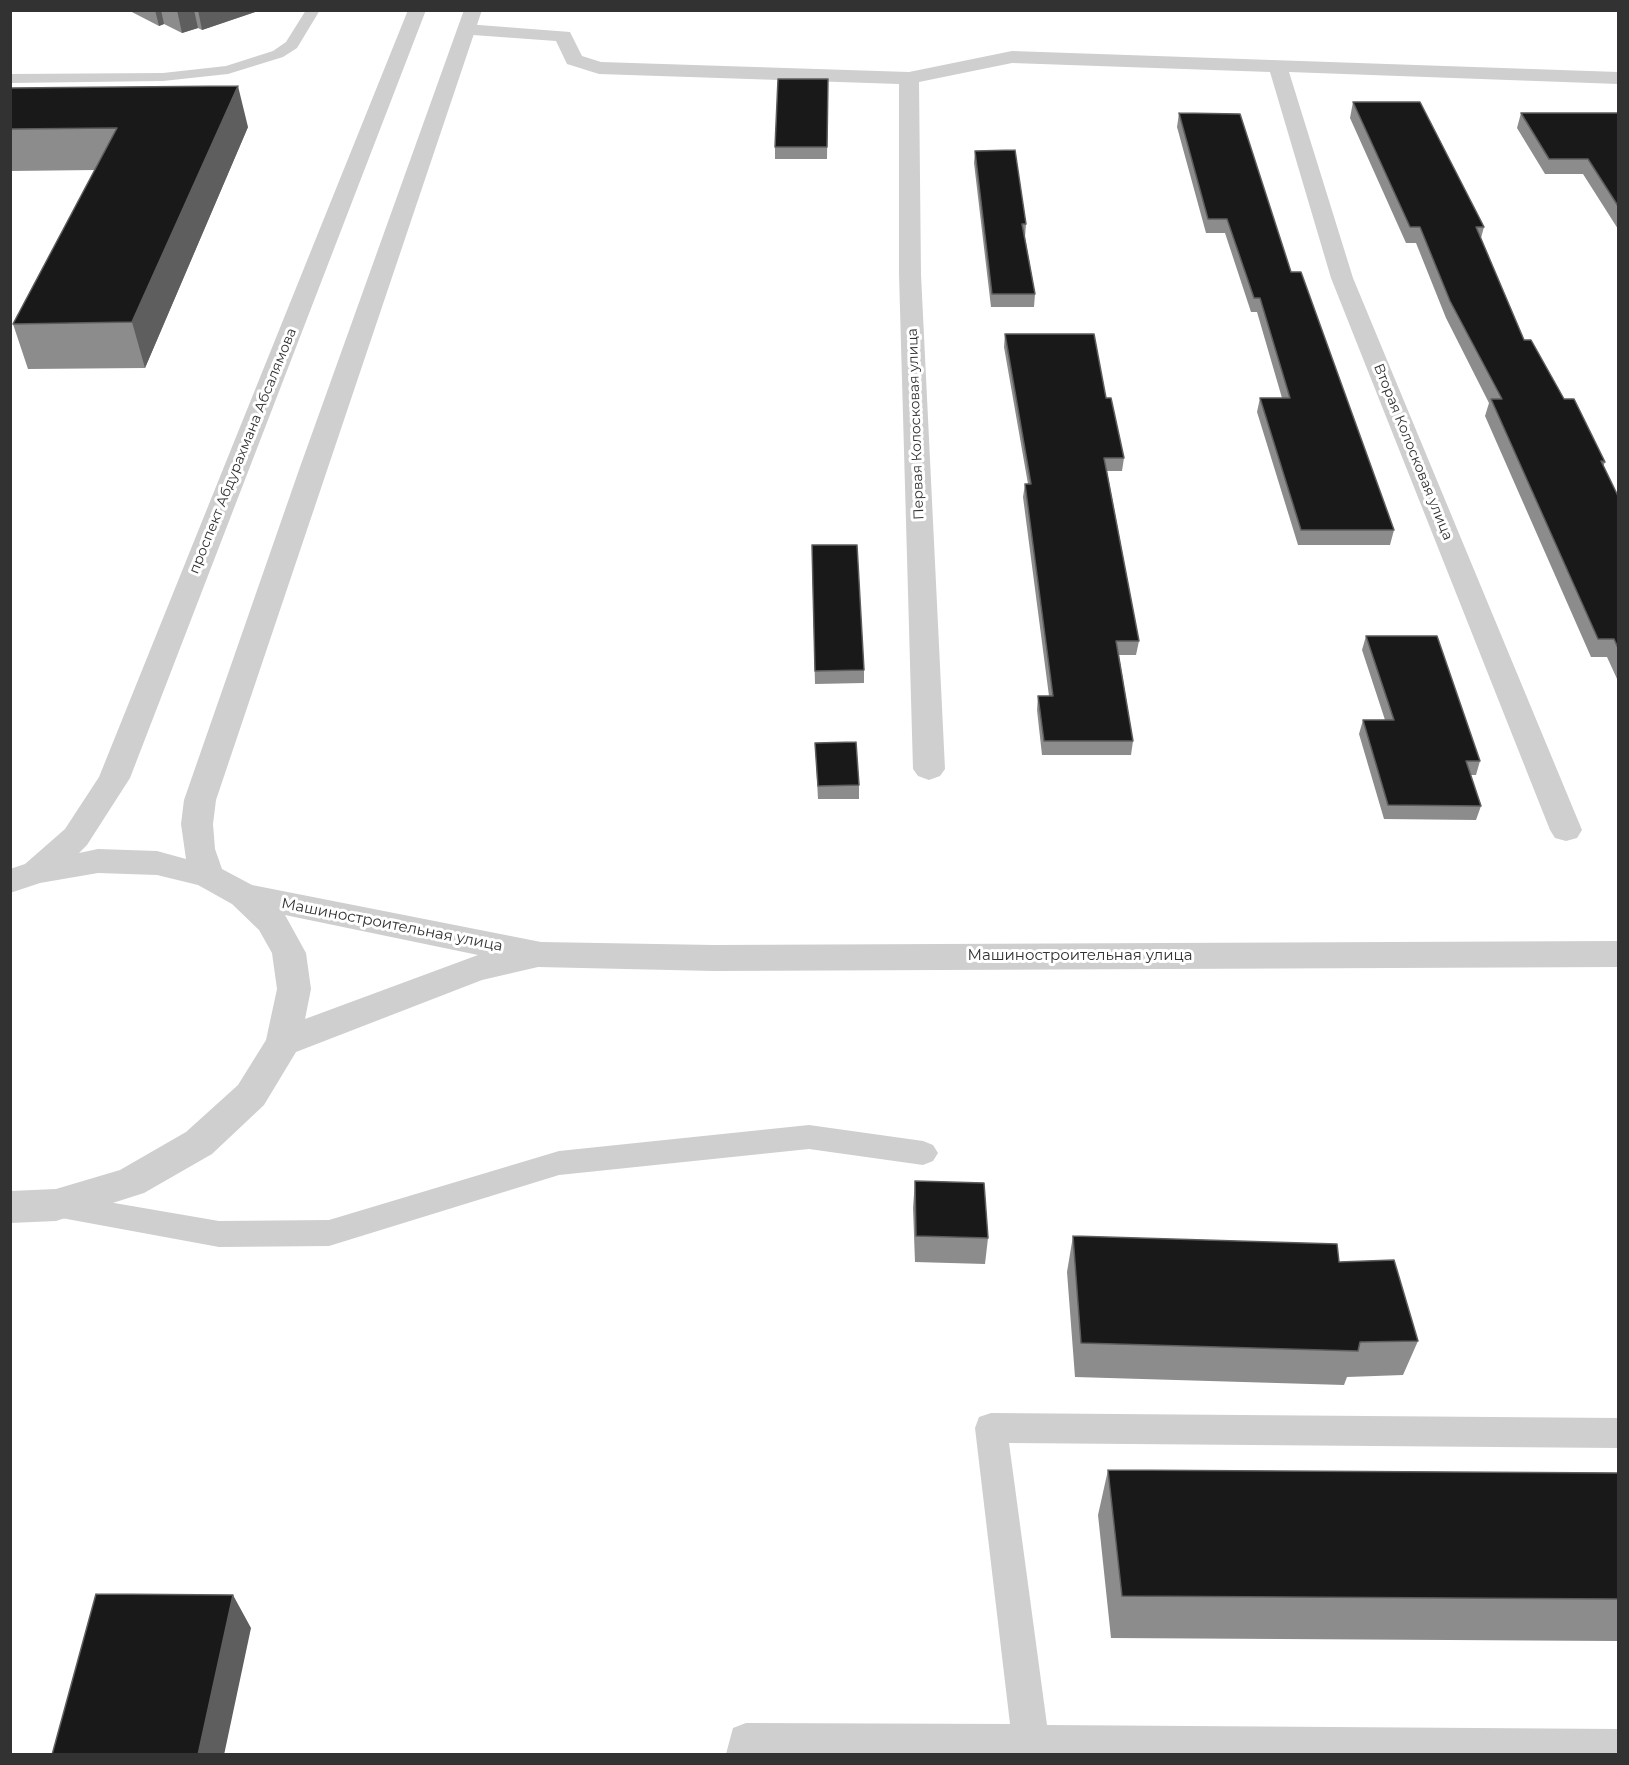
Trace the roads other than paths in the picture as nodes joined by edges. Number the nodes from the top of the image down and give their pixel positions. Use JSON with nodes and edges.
{"nodes":[{"id":1,"x":313,"y":10,"type":"edge"},
{"id":2,"x":417,"y":10,"type":"edge"},
{"id":3,"x":470,"y":20,"type":"edge"},
{"id":4,"x":1278,"y":67,"type":"junction"},
{"id":5,"x":909,"y":78,"type":"junction"},
{"id":6,"x":1618,"y":78,"type":"edge"},
{"id":7,"x":10,"y":79,"type":"edge"},
{"id":8,"x":929,"y":769,"type":"dead end"},
{"id":9,"x":1566,"y":830,"type":"dead end"},
{"id":10,"x":208,"y":876,"type":"junction"},
{"id":11,"x":24,"y":877,"type":"edge"},
{"id":12,"x":244,"y":895,"type":"junction"},
{"id":13,"x":1618,"y":954,"type":"edge"},
{"id":14,"x":541,"y":955,"type":"junction"},
{"id":15,"x":283,"y":1042,"type":"junction"},
{"id":16,"x":923,"y":1153,"type":"dead end"},
{"id":17,"x":56,"y":1204,"type":"junction"},
{"id":18,"x":10,"y":1207,"type":"edge"},
{"id":19,"x":1618,"y":1432,"type":"edge"},
{"id":20,"x":1030,"y":1743,"type":"junction"},
{"id":21,"x":1618,"y":1747,"type":"edge"},
{"id":22,"x":1356,"y":1750,"type":"edge"},
{"id":23,"x":744,"y":1755,"type":"edge"}],
"edges":[{"from":1,"to":7,"type":"lane"},
{"from":2,"to":11,"type":"street","name":"проспект Абдурахмана Абсалямова"},
{"from":3,"to":5,"type":"street"},
{"from":3,"to":10,"type":"street"},
{"from":4,"to":5,"type":"street"},
{"from":4,"to":6,"type":"street"},
{"from":4,"to":9,"type":"street","name":"Вторая Колосковая улица"},
{"from":5,"to":8,"type":"street","name":"Первая Колосковая улица"},
{"from":10,"to":11,"type":"street"},
{"from":10,"to":12,"type":"street"},
{"from":12,"to":14,"type":"street","name":"Машиностроительная улица"},
{"from":12,"to":15,"type":"street"},
{"from":13,"to":14,"type":"street","name":"Машиностроительная улица"},
{"from":14,"to":15,"type":"street","name":"Машиностроительная улица"},
{"from":15,"to":17,"type":"street"},
{"from":16,"to":17,"type":"lane"},
{"from":17,"to":18,"type":"street"},
{"from":19,"to":20,"type":"lane"},
{"from":20,"to":22,"type":"lane"},
{"from":20,"to":23,"type":"lane"},
{"from":21,"to":22,"type":"lane"}]}
